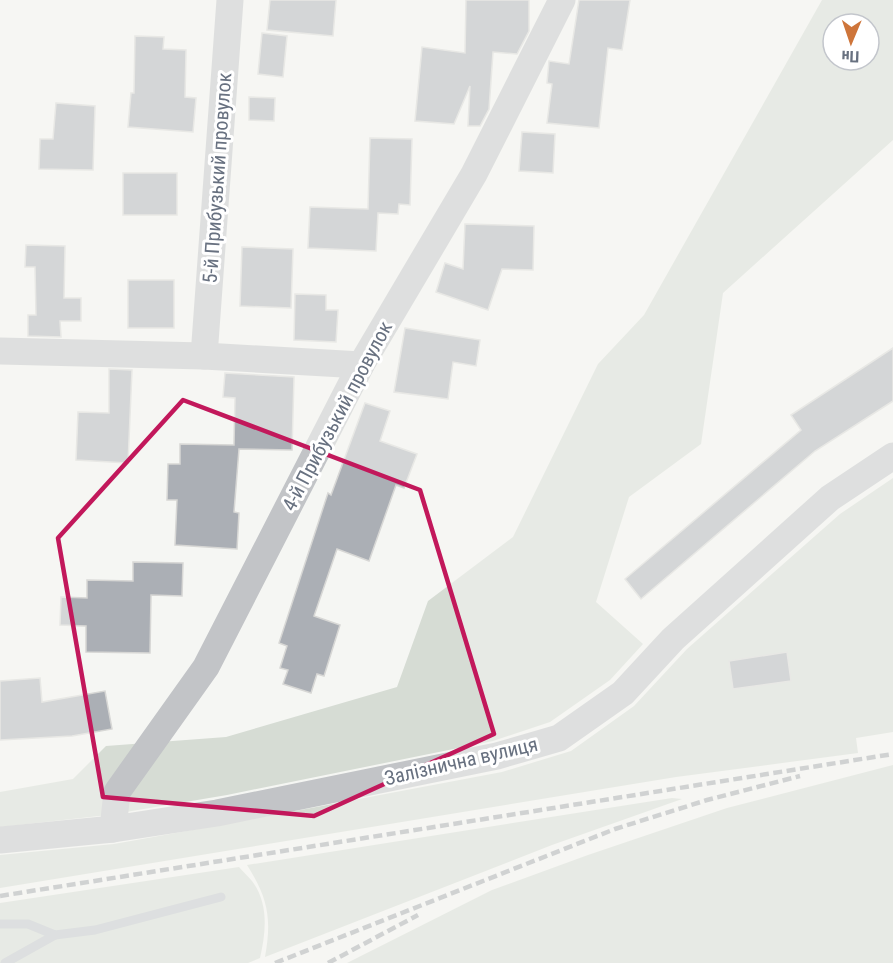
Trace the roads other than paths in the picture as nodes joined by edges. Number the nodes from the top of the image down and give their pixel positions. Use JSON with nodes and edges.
{"nodes":[{"id":1,"x":230,"y":0,"type":"edge"},
{"id":2,"x":562,"y":0,"type":"edge"},
{"id":3,"x":0,"y":351,"type":"edge"},
{"id":4,"x":204,"y":356,"type":"junction"},
{"id":5,"x":361,"y":365,"type":"junction"},
{"id":6,"x":893,"y":456,"type":"edge"},
{"id":7,"x":113,"y":829,"type":"junction"},
{"id":8,"x":0,"y":840,"type":"edge"}],
"edges":[{"from":1,"to":4,"type":"street","name":"5-й Прибузький провулок"},
{"from":2,"to":5,"type":"street","name":"4-й Прибузький провулок"},
{"from":3,"to":4,"type":"street"},
{"from":4,"to":5,"type":"street"},
{"from":5,"to":7,"type":"street","name":"4-й Прибузький провулок"},
{"from":6,"to":7,"type":"street","name":"Залізнична вулиця"},
{"from":7,"to":8,"type":"street","name":"Залізнична вулиця"}]}
